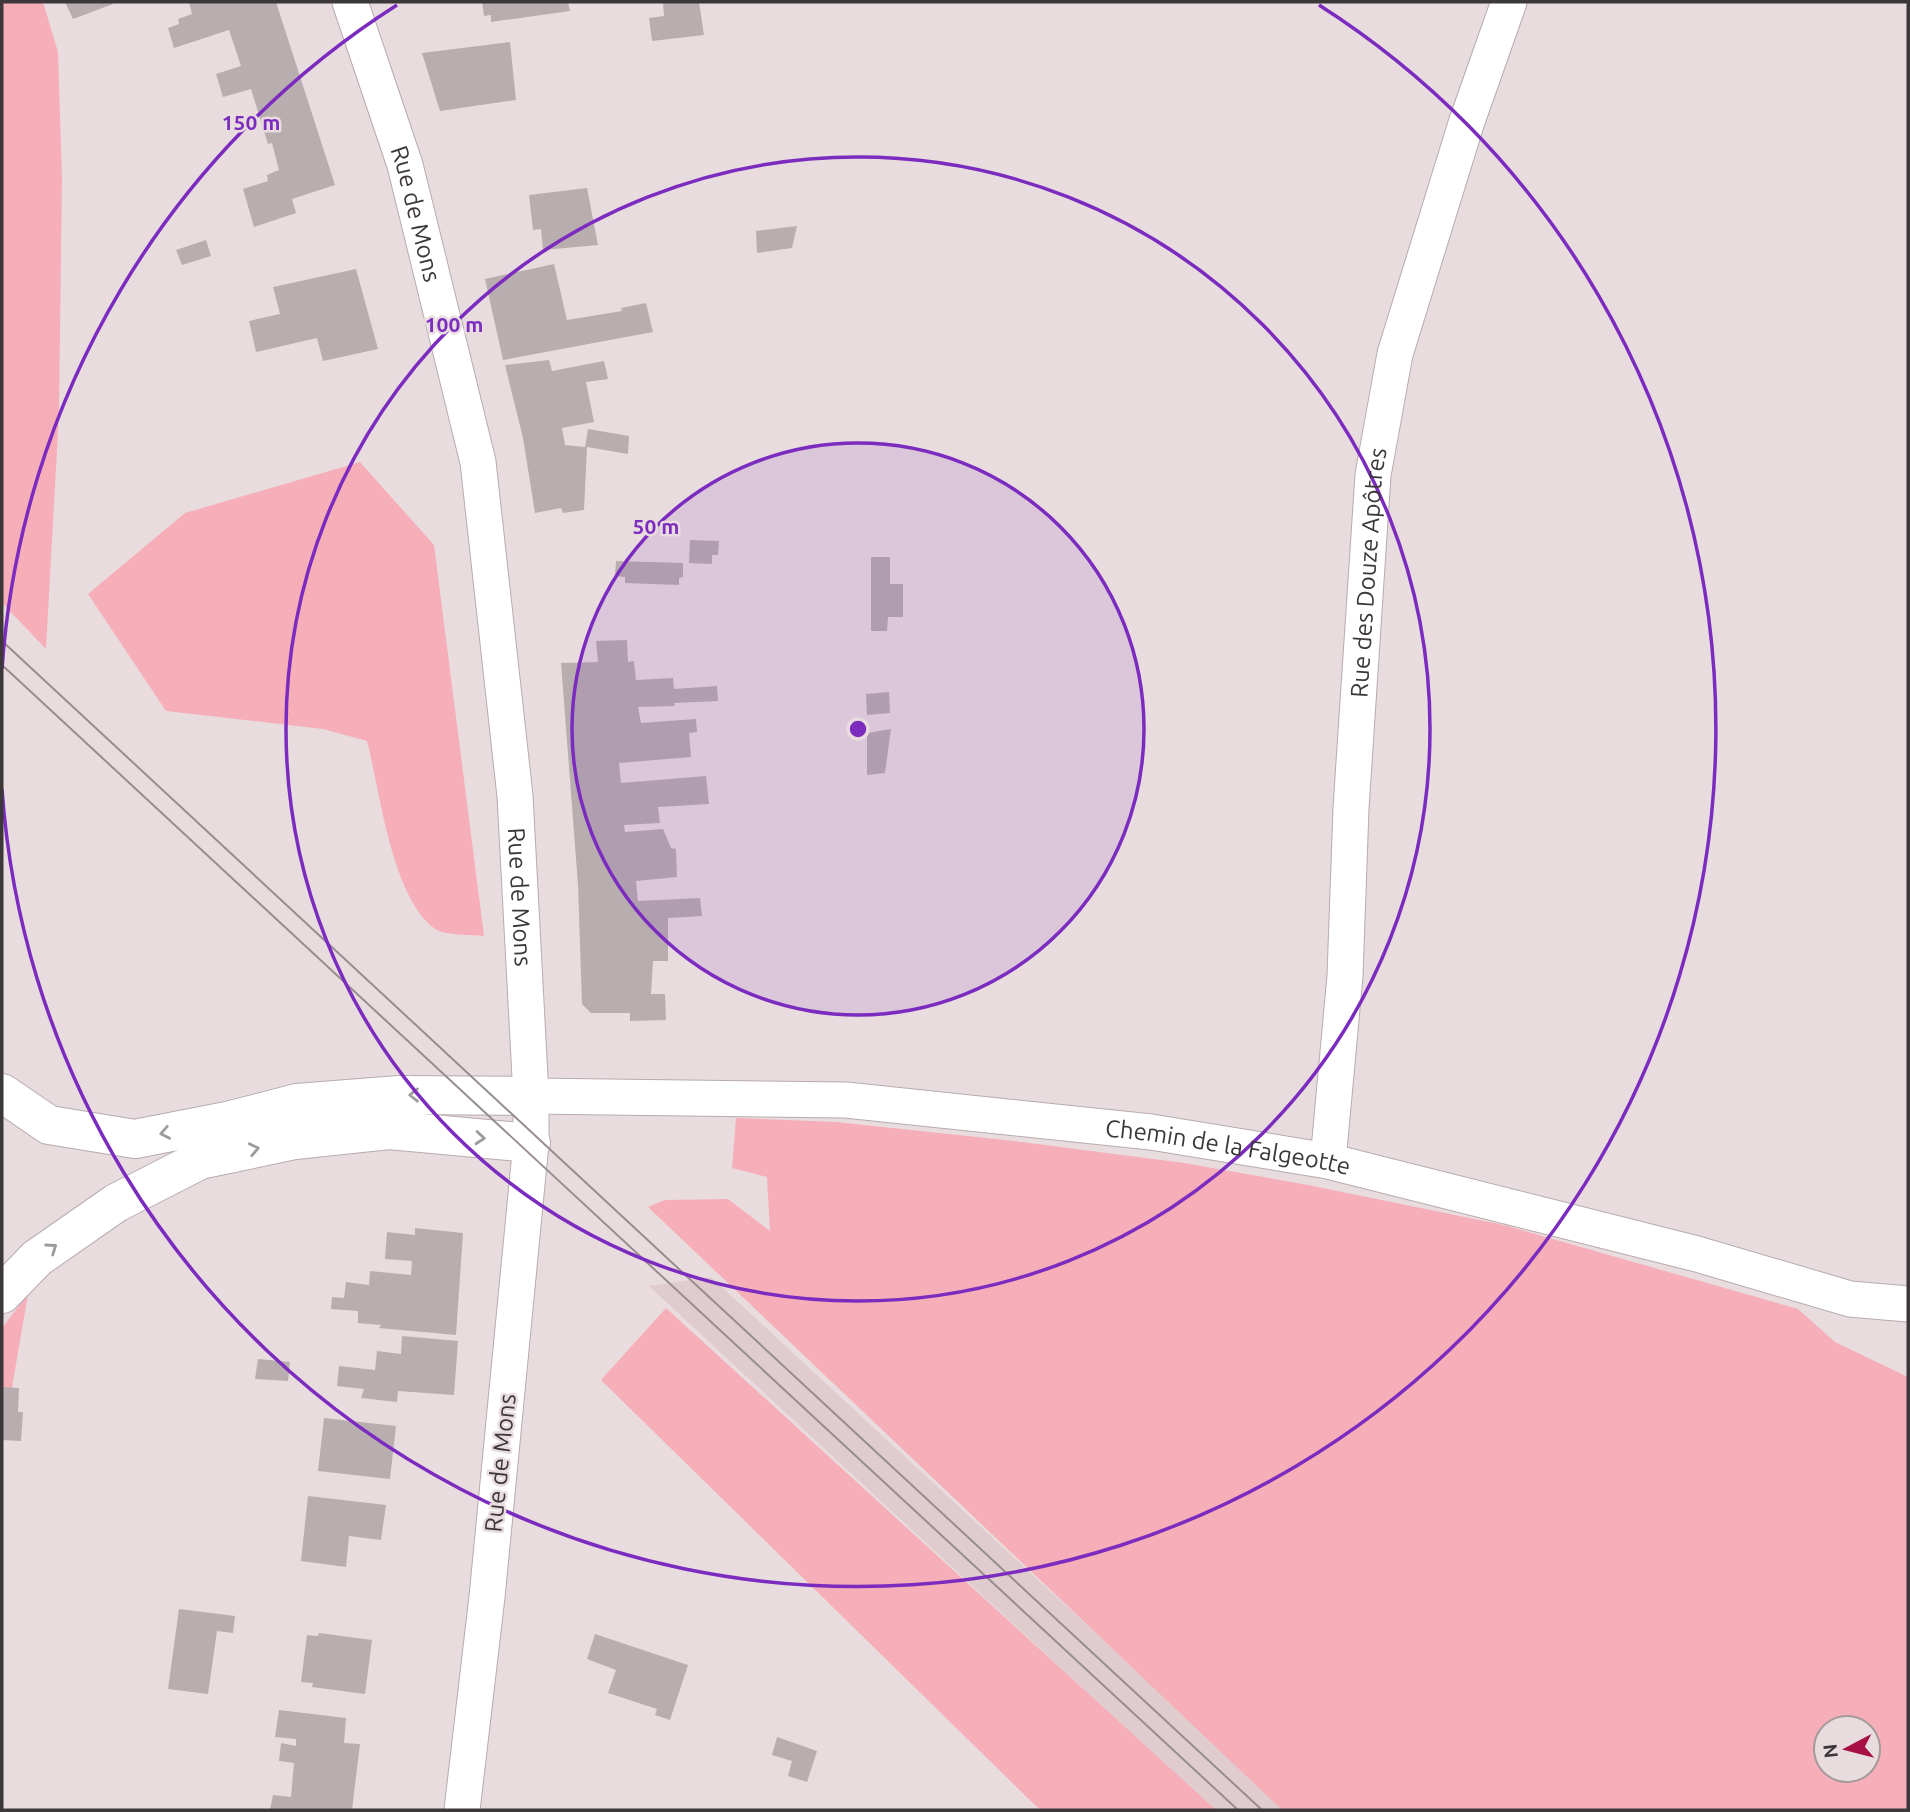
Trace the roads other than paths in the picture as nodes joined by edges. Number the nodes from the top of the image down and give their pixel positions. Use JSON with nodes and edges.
{"nodes":[{"id":1,"x":350,"y":2,"type":"edge"},
{"id":2,"x":1509,"y":2,"type":"edge"},
{"id":3,"x":2,"y":1093,"type":"edge"},
{"id":4,"x":531,"y":1096,"type":"junction"},
{"id":5,"x":531,"y":1143,"type":"junction"},
{"id":6,"x":1328,"y":1161,"type":"junction"},
{"id":7,"x":2,"y":1294,"type":"edge"},
{"id":8,"x":1908,"y":1304,"type":"edge"},
{"id":9,"x":462,"y":1810,"type":"edge"}],
"edges":[{"from":1,"to":4,"type":"street","name":"Rue de Mons"},
{"from":2,"to":6,"type":"street","name":"Rue des Douze Apôtres"},
{"from":4,"to":3,"type":"highway","one_way":true},
{"from":4,"to":5,"type":"street","name":"Rue de Mons"},
{"from":4,"to":6,"type":"street","name":"Chemin de la Falgeotte"},
{"from":7,"to":5,"type":"highway","one_way":true},
{"from":5,"to":9,"type":"street","name":"Rue de Mons"},
{"from":6,"to":8,"type":"street","name":"Chemin de la Falgeotte"}]}
